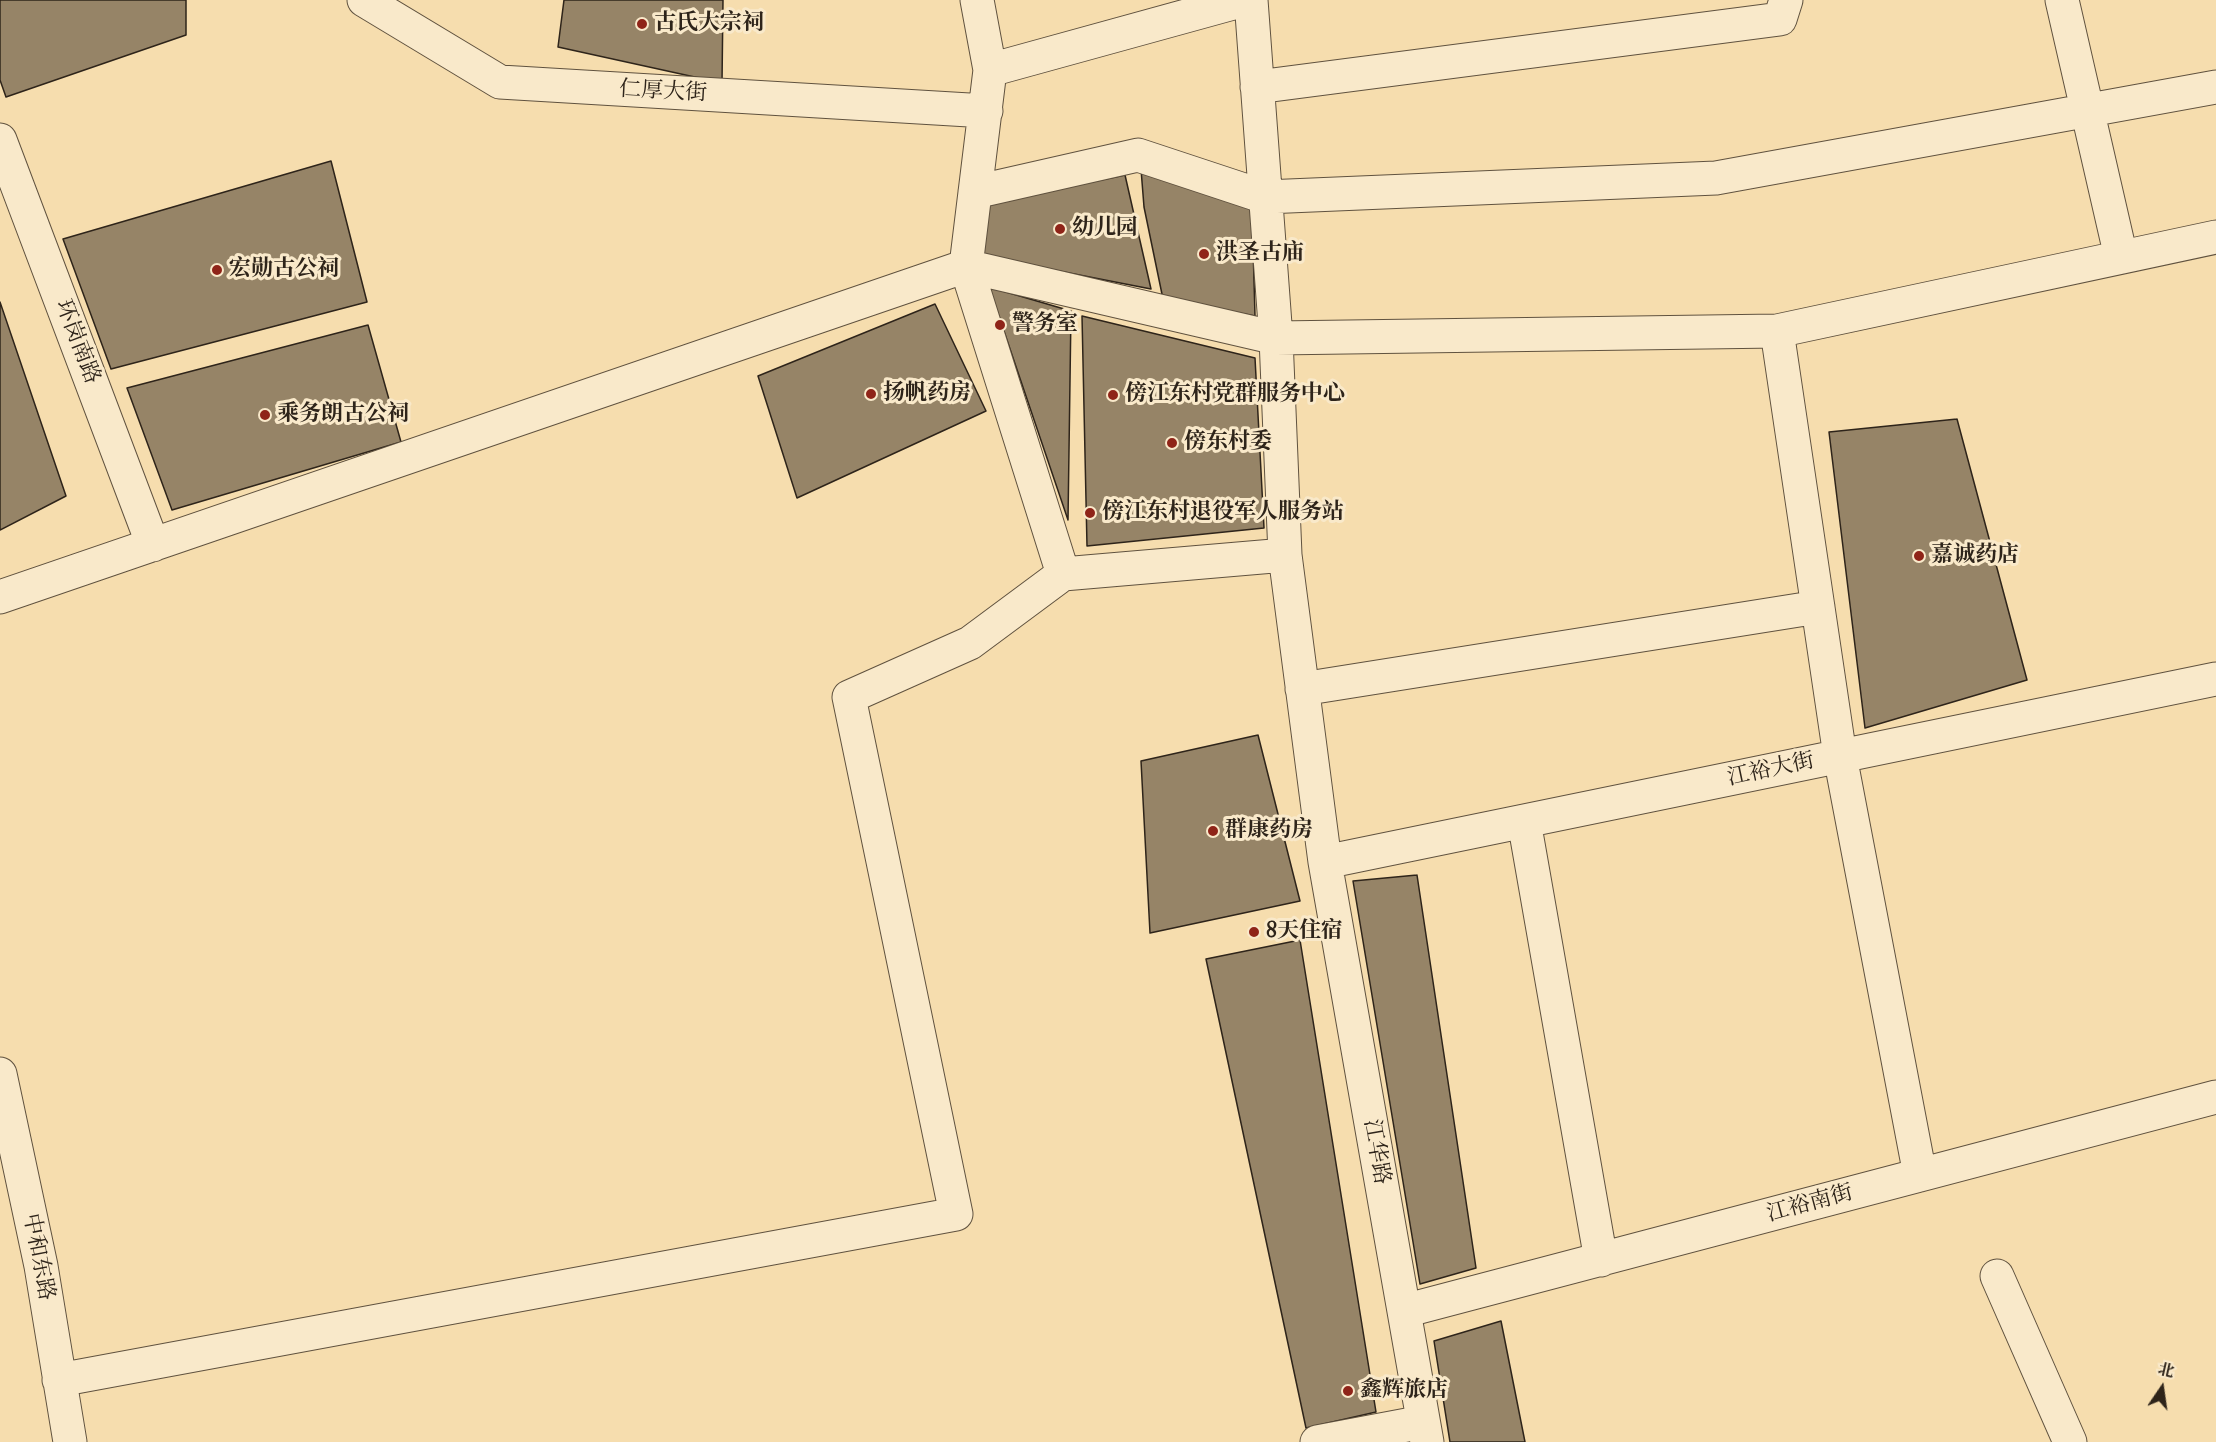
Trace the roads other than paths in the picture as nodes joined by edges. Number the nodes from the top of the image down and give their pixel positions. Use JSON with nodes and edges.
{"nodes":[{"id":1,"x":364,"y":0,"type":"edge"},
{"id":2,"x":977,"y":0,"type":"edge"},
{"id":3,"x":1244,"y":0,"type":"edge"},
{"id":4,"x":1251,"y":0,"type":"edge"},
{"id":5,"x":1786,"y":0,"type":"edge"},
{"id":6,"x":2062,"y":0,"type":"edge"},
{"id":7,"x":990,"y":70,"type":"junction"},
{"id":8,"x":1257,"y":87,"type":"junction"},
{"id":9,"x":2216,"y":87,"type":"edge"},
{"id":10,"x":986,"y":111,"type":"junction"},
{"id":11,"x":2088,"y":111,"type":"junction"},
{"id":12,"x":0,"y":140,"type":"edge"},
{"id":13,"x":975,"y":192,"type":"junction"},
{"id":14,"x":1265,"y":197,"type":"junction"},
{"id":15,"x":2216,"y":237,"type":"edge"},
{"id":16,"x":2121,"y":257,"type":"junction"},
{"id":17,"x":966,"y":266,"type":"junction"},
{"id":18,"x":1777,"y":331,"type":"junction"},
{"id":19,"x":1276,"y":338,"type":"junction"},
{"id":20,"x":153,"y":545,"type":"junction"},
{"id":21,"x":1285,"y":555,"type":"junction"},
{"id":22,"x":1063,"y":574,"type":"junction"},
{"id":23,"x":0,"y":597,"type":"edge"},
{"id":24,"x":1818,"y":607,"type":"junction"},
{"id":25,"x":2216,"y":679,"type":"edge"},
{"id":26,"x":1302,"y":689,"type":"junction"},
{"id":27,"x":1840,"y":756,"type":"junction"},
{"id":28,"x":1524,"y":821,"type":"junction"},
{"id":29,"x":1325,"y":862,"type":"junction"},
{"id":30,"x":0,"y":1074,"type":"edge"},
{"id":31,"x":2216,"y":1097,"type":"edge"},
{"id":32,"x":1920,"y":1175,"type":"junction"},
{"id":33,"x":1601,"y":1260,"type":"junction"},
{"id":34,"x":1997,"y":1276,"type":"dead end"},
{"id":35,"x":1404,"y":1311,"type":"junction"},
{"id":36,"x":59,"y":1380,"type":"junction"},
{"id":37,"x":1425,"y":1432,"type":"edge"},
{"id":38,"x":70,"y":1442,"type":"edge"},
{"id":39,"x":1317,"y":1442,"type":"edge"},
{"id":40,"x":2070,"y":1442,"type":"edge"}],
"edges":[{"from":1,"to":10,"type":"street","name":"仁厚大街"},
{"from":2,"to":7,"type":"street"},
{"from":3,"to":7,"type":"street"},
{"from":4,"to":8,"type":"street","name":"江华路"},
{"from":5,"to":8,"type":"street"},
{"from":6,"to":11,"type":"street"},
{"from":7,"to":10,"type":"street"},
{"from":8,"to":14,"type":"street","name":"江华路"},
{"from":9,"to":11,"type":"street"},
{"from":10,"to":13,"type":"street"},
{"from":11,"to":14,"type":"street"},
{"from":11,"to":16,"type":"street"},
{"from":12,"to":20,"type":"street","name":"环岗南路"},
{"from":13,"to":14,"type":"street"},
{"from":13,"to":17,"type":"street"},
{"from":14,"to":19,"type":"street","name":"江华路"},
{"from":15,"to":16,"type":"street"},
{"from":16,"to":18,"type":"street"},
{"from":17,"to":19,"type":"street"},
{"from":17,"to":20,"type":"street"},
{"from":17,"to":22,"type":"street"},
{"from":18,"to":19,"type":"street"},
{"from":18,"to":24,"type":"street"},
{"from":19,"to":21,"type":"street","name":"江华路"},
{"from":20,"to":23,"type":"street"},
{"from":21,"to":22,"type":"street"},
{"from":21,"to":26,"type":"street","name":"江华路"},
{"from":22,"to":36,"type":"street"},
{"from":24,"to":26,"type":"street"},
{"from":24,"to":27,"type":"street"},
{"from":25,"to":27,"type":"street","name":"江裕大街"},
{"from":26,"to":29,"type":"street","name":"江华路"},
{"from":27,"to":28,"type":"street","name":"江裕大街"},
{"from":27,"to":32,"type":"street"},
{"from":28,"to":29,"type":"street","name":"江裕大街"},
{"from":28,"to":33,"type":"street"},
{"from":29,"to":35,"type":"street","name":"江华路"},
{"from":30,"to":36,"type":"street","name":"中和东路"},
{"from":31,"to":32,"type":"street","name":"江裕南街"},
{"from":32,"to":33,"type":"street","name":"江裕南街"},
{"from":33,"to":35,"type":"street","name":"江裕南街"},
{"from":34,"to":40,"type":"street"},
{"from":35,"to":37,"type":"street","name":"江华路"},
{"from":36,"to":38,"type":"street","name":"中和东路"},
{"from":37,"to":39,"type":"street"}]}
